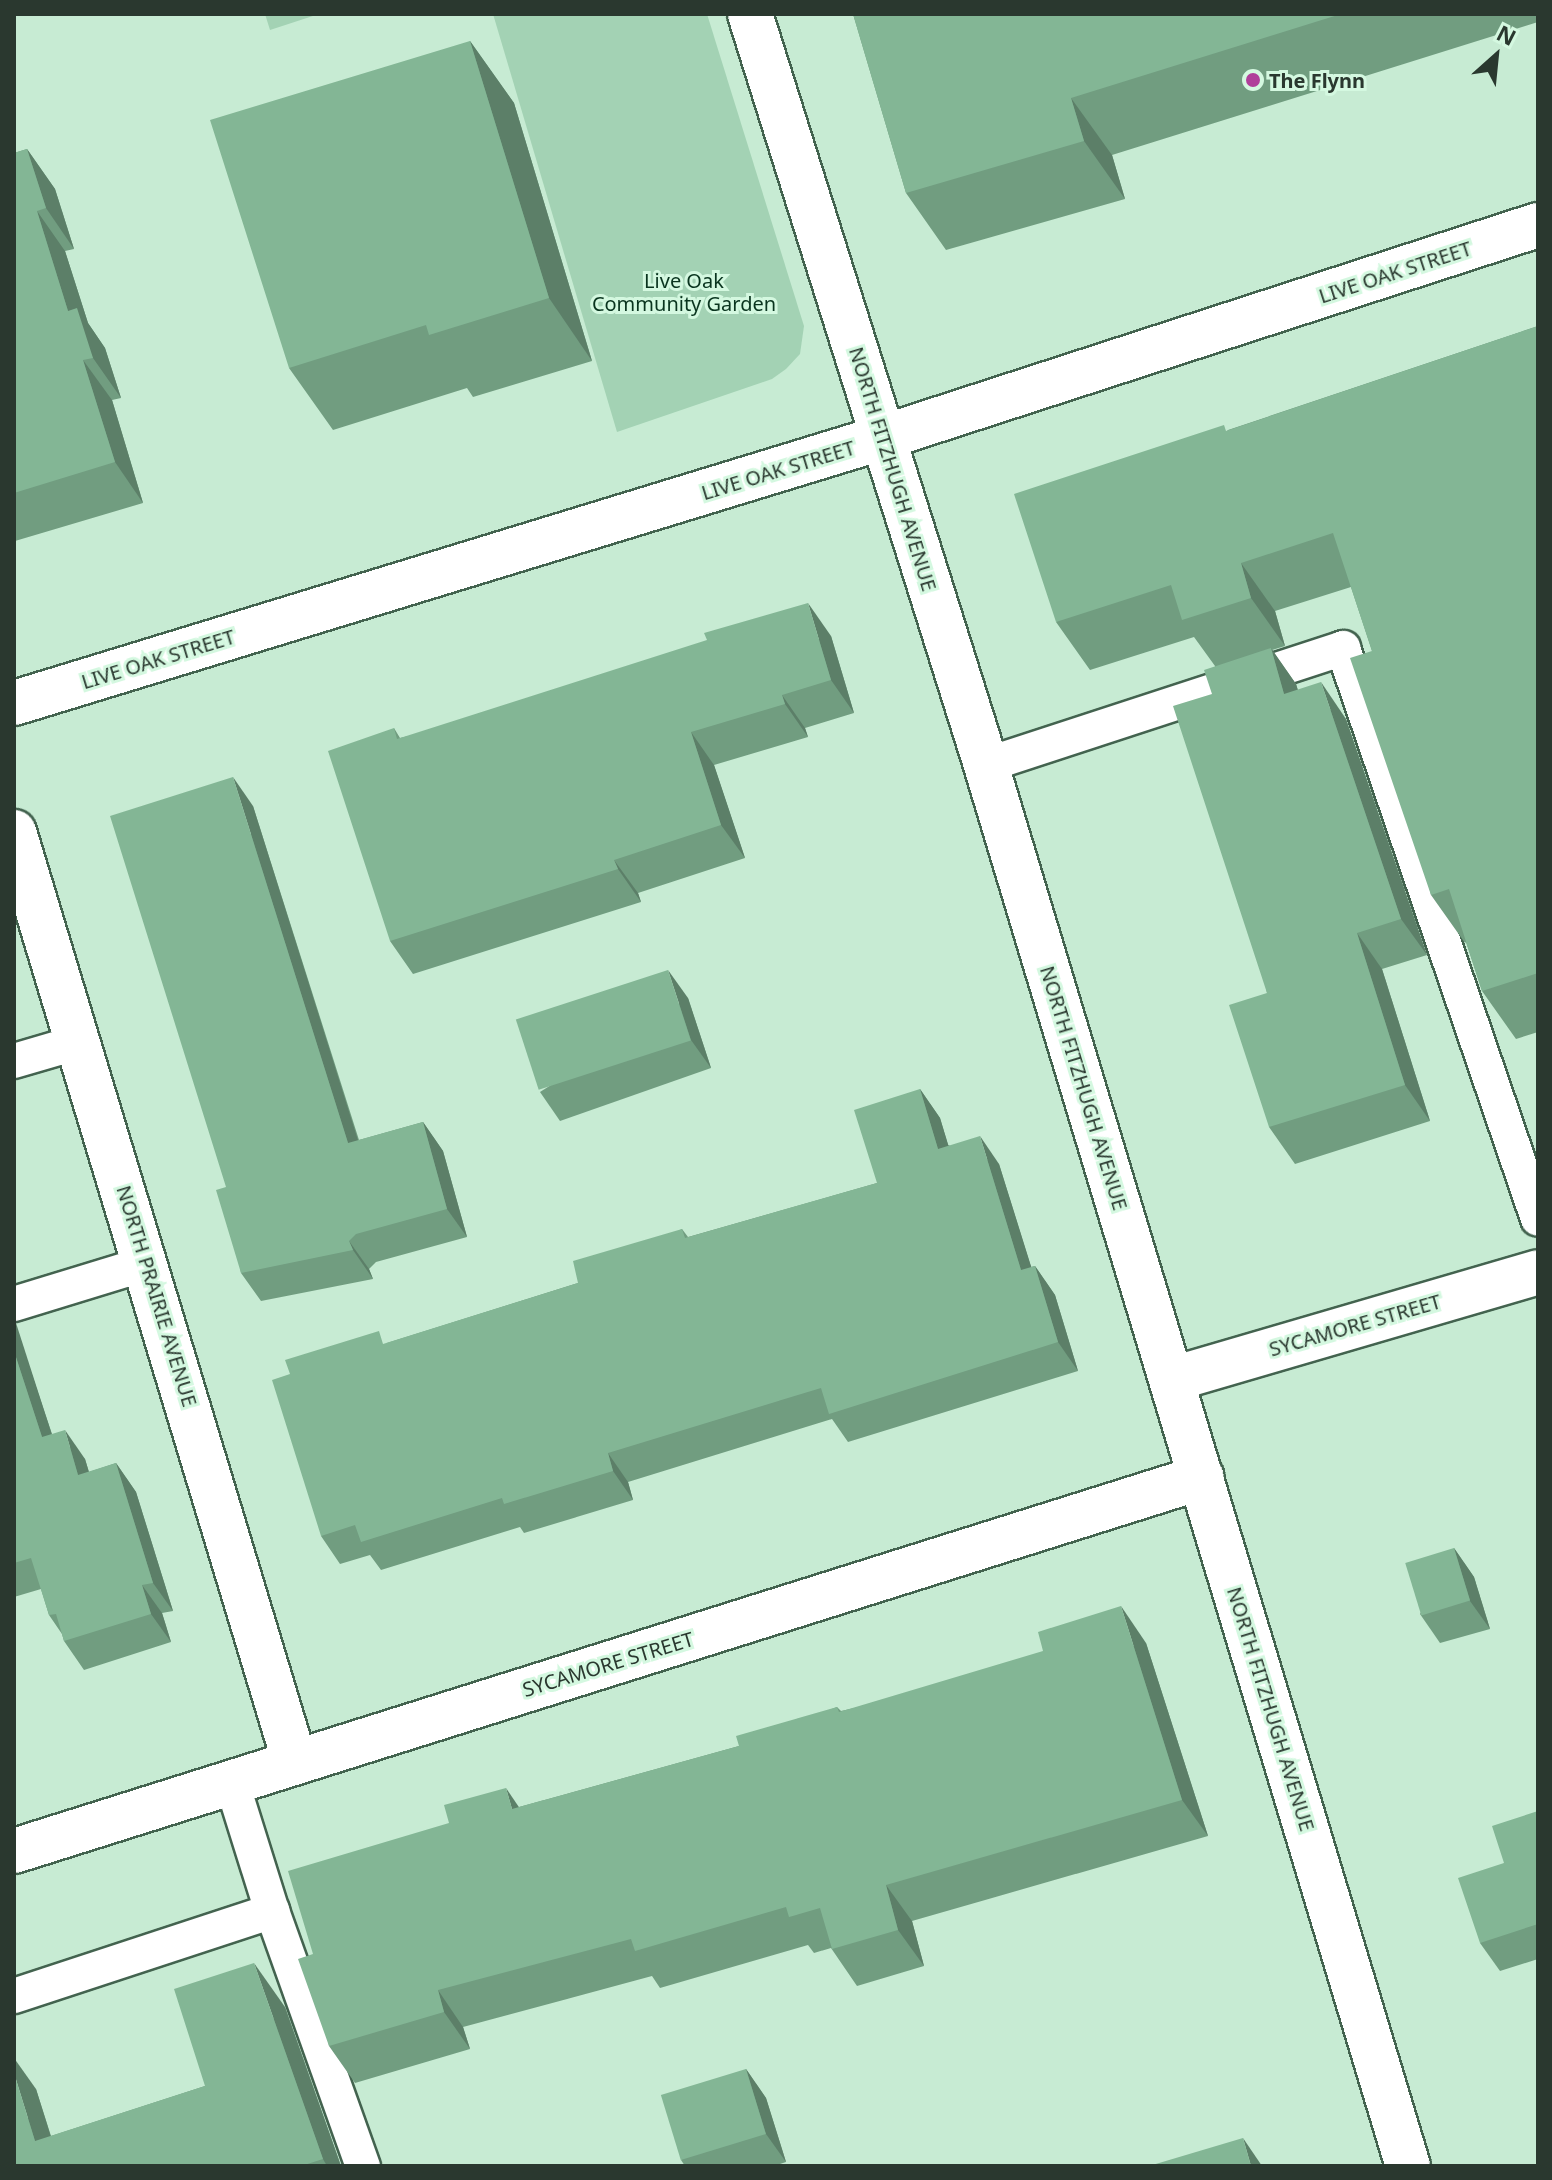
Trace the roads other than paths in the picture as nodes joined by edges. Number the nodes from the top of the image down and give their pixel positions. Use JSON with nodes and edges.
{"nodes":[{"id":1,"x":750,"y":14,"type":"edge"},
{"id":2,"x":1538,"y":225,"type":"edge"},
{"id":3,"x":884,"y":437,"type":"junction"},
{"id":4,"x":14,"y":703,"type":"edge"},
{"id":5,"x":986,"y":765,"type":"junction"},
{"id":6,"x":14,"y":832,"type":"edge"},
{"id":7,"x":79,"y":1042,"type":"junction"},
{"id":8,"x":14,"y":1061,"type":"edge"},
{"id":9,"x":1538,"y":1219,"type":"edge"},
{"id":10,"x":148,"y":1263,"type":"junction"},
{"id":11,"x":1538,"y":1272,"type":"edge"},
{"id":12,"x":14,"y":1304,"type":"edge"},
{"id":13,"x":1173,"y":1379,"type":"junction"},
{"id":14,"x":1202,"y":1477,"type":"junction"},
{"id":15,"x":295,"y":1763,"type":"junction"},
{"id":16,"x":232,"y":1783,"type":"junction"},
{"id":17,"x":14,"y":1851,"type":"edge"},
{"id":18,"x":272,"y":1911,"type":"junction"},
{"id":19,"x":14,"y":1996,"type":"edge"},
{"id":20,"x":363,"y":2166,"type":"edge"},
{"id":21,"x":1408,"y":2166,"type":"edge"}],
"edges":[{"from":1,"to":3,"type":"street","name":"NORTH FITZHUGH AVENUE"},
{"from":2,"to":3,"type":"street","name":"LIVE OAK STREET"},
{"from":3,"to":4,"type":"street","name":"LIVE OAK STREET"},
{"from":3,"to":5,"type":"street","name":"NORTH FITZHUGH AVENUE"},
{"from":5,"to":9,"type":"lane"},
{"from":5,"to":13,"type":"street","name":"NORTH FITZHUGH AVENUE"},
{"from":6,"to":7,"type":"street","name":"NORTH PRAIRIE AVENUE"},
{"from":7,"to":8,"type":"lane"},
{"from":7,"to":10,"type":"street","name":"NORTH PRAIRIE AVENUE"},
{"from":10,"to":12,"type":"lane"},
{"from":10,"to":15,"type":"street","name":"NORTH PRAIRIE AVENUE"},
{"from":11,"to":13,"type":"street","name":"SYCAMORE STREET"},
{"from":13,"to":14,"type":"street","name":"NORTH FITZHUGH AVENUE"},
{"from":14,"to":15,"type":"street","name":"SYCAMORE STREET"},
{"from":14,"to":21,"type":"street","name":"NORTH FITZHUGH AVENUE"},
{"from":15,"to":16,"type":"street","name":"SYCAMORE STREET"},
{"from":16,"to":17,"type":"street","name":"SYCAMORE STREET"},
{"from":16,"to":18,"type":"lane"},
{"from":18,"to":19,"type":"lane"},
{"from":18,"to":20,"type":"lane"}]}
